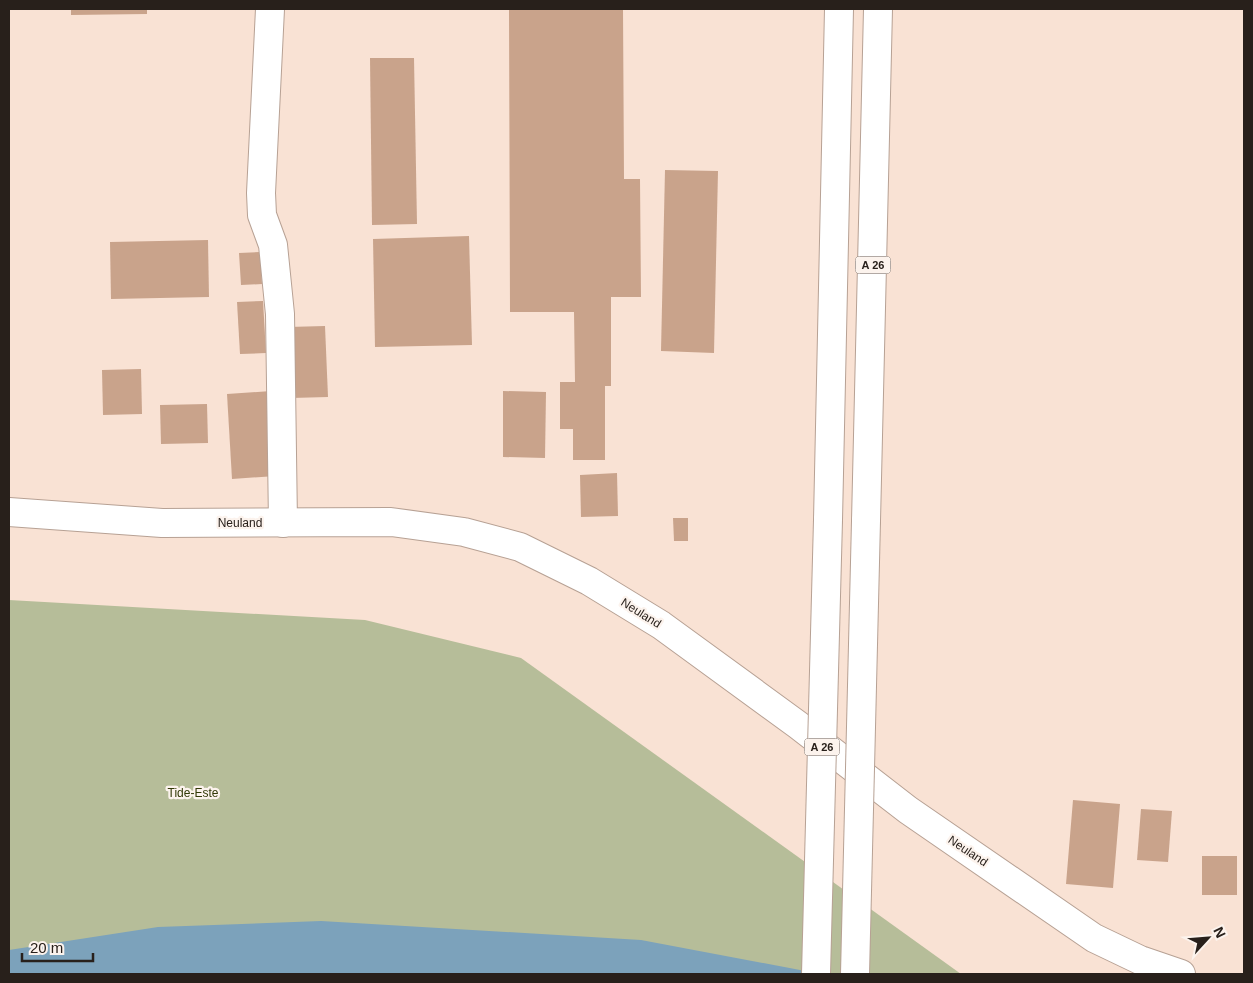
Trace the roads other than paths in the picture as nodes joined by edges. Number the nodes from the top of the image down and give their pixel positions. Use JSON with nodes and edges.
{"nodes":[{"id":1,"x":270,"y":9,"type":"edge"},
{"id":2,"x":839,"y":9,"type":"edge"},
{"id":3,"x":878,"y":9,"type":"edge"},
{"id":4,"x":9,"y":512,"type":"edge"},
{"id":5,"x":282,"y":523,"type":"junction"},
{"id":6,"x":816,"y":974,"type":"edge"},
{"id":7,"x":855,"y":974,"type":"edge"},
{"id":8,"x":1181,"y":974,"type":"edge"}],
"edges":[{"from":1,"to":5,"type":"main road"},
{"from":2,"to":6,"type":"main road","number":"A 26","bridge":true},
{"from":3,"to":7,"type":"main road","number":"A 26","bridge":true},
{"from":4,"to":5,"type":"main road","name":"Neuland"},
{"from":5,"to":8,"type":"main road","name":"Neuland"}]}
